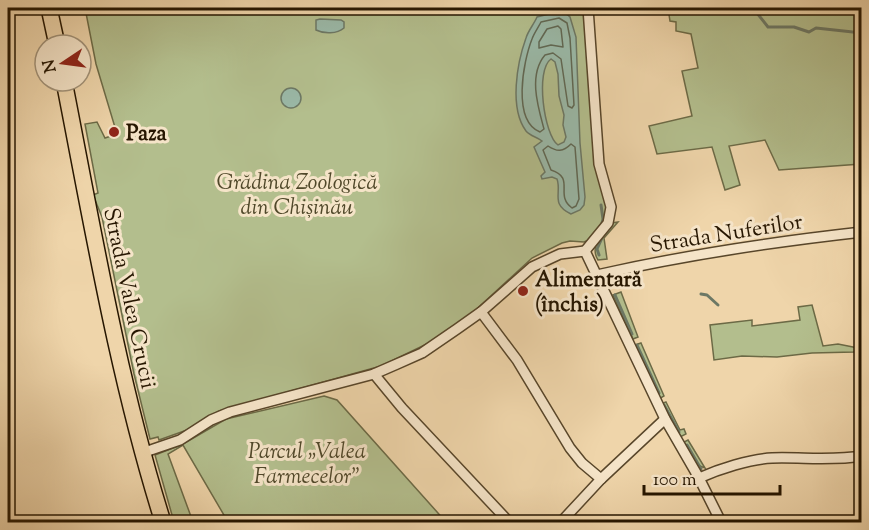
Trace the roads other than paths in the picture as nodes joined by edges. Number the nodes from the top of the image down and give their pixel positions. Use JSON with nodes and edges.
{"nodes":[{"id":1,"x":50,"y":8,"type":"edge"},
{"id":2,"x":588,"y":8,"type":"edge"},
{"id":3,"x":55,"y":33,"type":"edge"},
{"id":4,"x":66,"y":93,"type":"edge"},
{"id":5,"x":861,"y":232,"type":"edge"},
{"id":6,"x":585,"y":251,"type":"junction"},
{"id":7,"x":597,"y":275,"type":"junction"},
{"id":8,"x":481,"y":312,"type":"junction"},
{"id":9,"x":374,"y":374,"type":"junction"},
{"id":10,"x":665,"y":419,"type":"junction"},
{"id":11,"x":142,"y":453,"type":"junction"},
{"id":12,"x":861,"y":456,"type":"edge"},
{"id":13,"x":699,"y":478,"type":"junction"},
{"id":14,"x":601,"y":479,"type":"junction"},
{"id":15,"x":163,"y":522,"type":"edge"},
{"id":16,"x":509,"y":522,"type":"edge"},
{"id":17,"x":561,"y":522,"type":"edge"},
{"id":18,"x":722,"y":522,"type":"edge"}],
"edges":[{"from":1,"to":3,"type":"main road"},
{"from":2,"to":6,"type":"street"},
{"from":4,"to":11,"type":"main road","name":"Strada Valea Crucii"},
{"from":5,"to":7,"type":"street","name":"Strada Nuferilor"},
{"from":6,"to":7,"type":"street"},
{"from":6,"to":8,"type":"street"},
{"from":7,"to":10,"type":"street"},
{"from":8,"to":9,"type":"street"},
{"from":8,"to":14,"type":"street"},
{"from":9,"to":11,"type":"street"},
{"from":9,"to":16,"type":"street"},
{"from":10,"to":13,"type":"street"},
{"from":10,"to":14,"type":"street"},
{"from":11,"to":15,"type":"main road","name":"Strada Valea Crucii"},
{"from":12,"to":13,"type":"street"},
{"from":13,"to":18,"type":"street"},
{"from":14,"to":17,"type":"street"}]}
